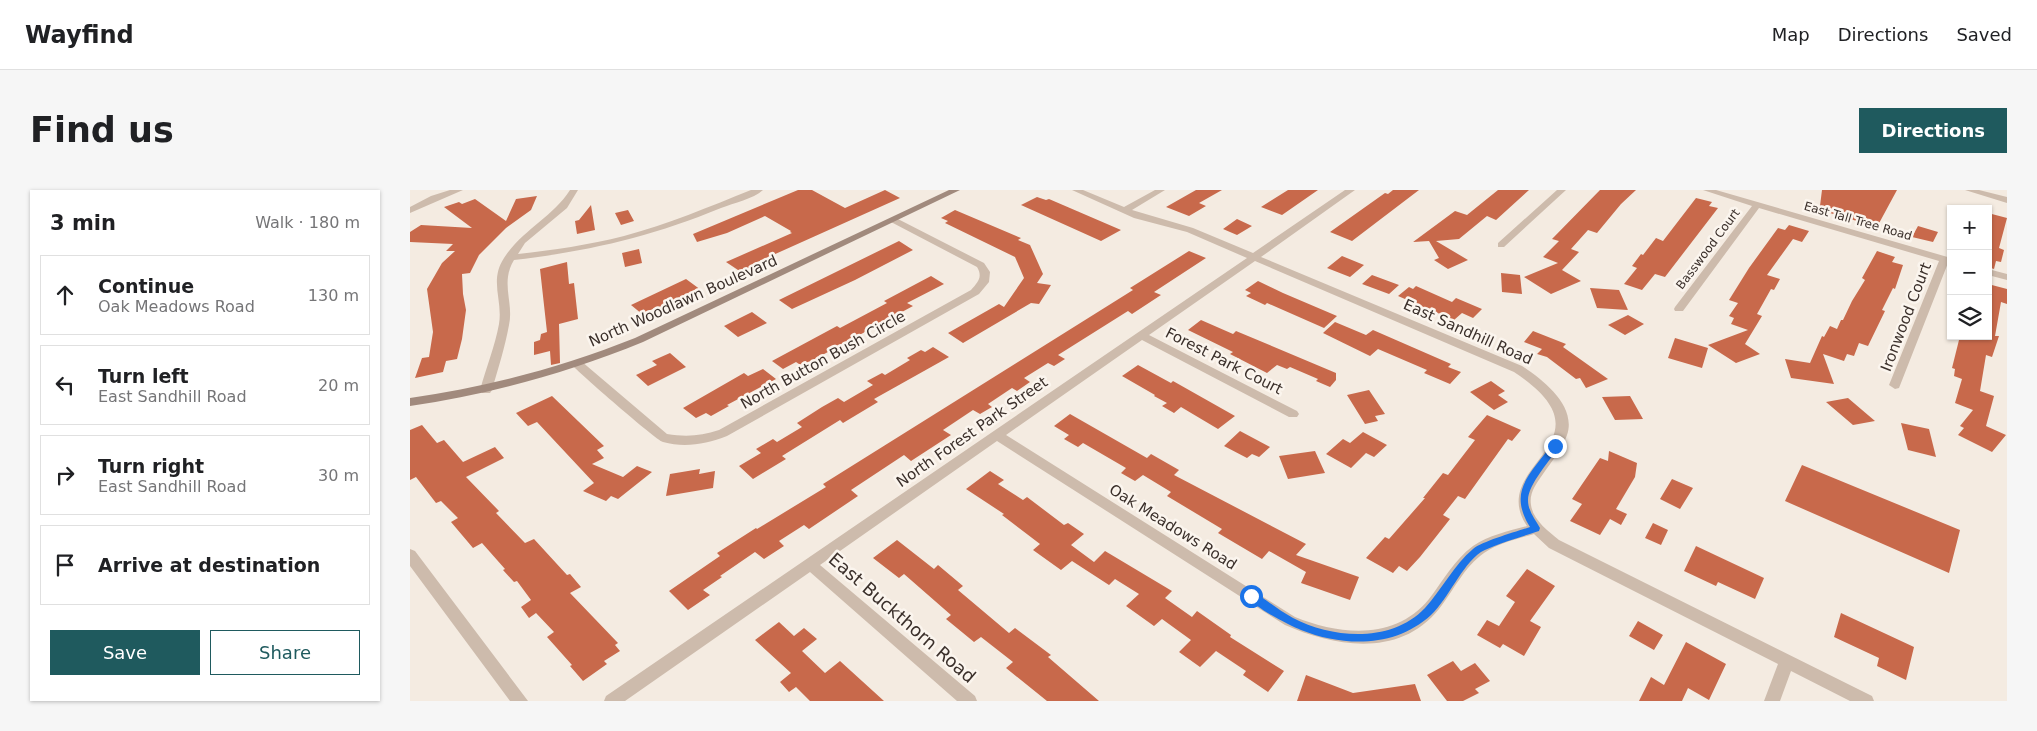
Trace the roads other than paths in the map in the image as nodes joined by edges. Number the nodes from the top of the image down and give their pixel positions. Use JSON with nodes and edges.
{"nodes":[{"id":1,"x":459,"y":190,"type":"edge"},
{"id":2,"x":574,"y":190,"type":"edge"},
{"id":3,"x":759,"y":190,"type":"edge"},
{"id":4,"x":956,"y":190,"type":"edge"},
{"id":5,"x":1076,"y":190,"type":"edge"},
{"id":6,"x":1161,"y":190,"type":"edge"},
{"id":7,"x":1351,"y":190,"type":"edge"},
{"id":8,"x":1562,"y":190,"type":"edge"},
{"id":9,"x":1707,"y":190,"type":"edge"},
{"id":10,"x":1969,"y":190,"type":"edge"},
{"id":11,"x":1986,"y":192,"type":"edge"},
{"id":12,"x":2007,"y":200,"type":"edge"},
{"id":13,"x":1757,"y":204,"type":"junction"},
{"id":14,"x":410,"y":210,"type":"edge"},
{"id":15,"x":1124,"y":211,"type":"junction"},
{"id":16,"x":894,"y":220,"type":"junction"},
{"id":17,"x":1501,"y":245,"type":"dead end"},
{"id":18,"x":1253,"y":257,"type":"junction"},
{"id":19,"x":509,"y":258,"type":"junction"},
{"id":20,"x":1947,"y":260,"type":"edge"},
{"id":21,"x":1947,"y":262,"type":"edge"},
{"id":22,"x":1992,"y":273,"type":"edge"},
{"id":23,"x":2007,"y":277,"type":"edge"},
{"id":24,"x":1679,"y":308,"type":"dead end"},
{"id":25,"x":1141,"y":335,"type":"junction"},
{"id":26,"x":577,"y":364,"type":"junction"},
{"id":27,"x":1895,"y":386,"type":"dead end"},
{"id":28,"x":486,"y":390,"type":"junction"},
{"id":29,"x":410,"y":402,"type":"edge"},
{"id":30,"x":1293,"y":414,"type":"dead end"},
{"id":31,"x":997,"y":435,"type":"junction"},
{"id":32,"x":1536,"y":528,"type":"junction"},
{"id":33,"x":410,"y":555,"type":"edge"},
{"id":34,"x":810,"y":564,"type":"junction"},
{"id":35,"x":1786,"y":661,"type":"junction"},
{"id":36,"x":520,"y":701,"type":"edge"},
{"id":37,"x":612,"y":701,"type":"edge"},
{"id":38,"x":969,"y":701,"type":"edge"},
{"id":39,"x":1772,"y":701,"type":"edge"},
{"id":40,"x":1866,"y":701,"type":"edge"}],
"edges":[{"from":1,"to":14,"type":"street"},
{"from":2,"to":19,"type":"street"},
{"from":3,"to":19,"type":"street"},
{"from":4,"to":16,"type":"street","name":"North Woodlawn Boulevard"},
{"from":5,"to":15,"type":"street","name":"East Sandhill Road"},
{"from":6,"to":15,"type":"street"},
{"from":7,"to":18,"type":"street","name":"North Forest Park Street"},
{"from":8,"to":17,"type":"street"},
{"from":9,"to":13,"type":"street","name":"East Tall Tree Road"},
{"from":10,"to":11,"type":"street"},
{"from":11,"to":12,"type":"street"},
{"from":13,"to":20,"type":"street","name":"East Tall Tree Road"},
{"from":13,"to":24,"type":"street","name":"Basswood Court"},
{"from":15,"to":18,"type":"street","name":"East Sandhill Road"},
{"from":16,"to":26,"type":"street","name":"North Woodlawn Boulevard"},
{"from":16,"to":26,"type":"street","name":"North Button Bush Circle"},
{"from":18,"to":25,"type":"street","name":"North Forest Park Street"},
{"from":18,"to":32,"type":"street","name":"East Sandhill Road"},
{"from":19,"to":28,"type":"street"},
{"from":21,"to":27,"type":"street","name":"Ironwood Court"},
{"from":22,"to":23,"type":"street"},
{"from":25,"to":30,"type":"street","name":"Forest Park Court"},
{"from":25,"to":31,"type":"street","name":"North Forest Park Street"},
{"from":26,"to":28,"type":"street","name":"North Woodlawn Boulevard"},
{"from":28,"to":29,"type":"street","name":"North Woodlawn Boulevard"},
{"from":31,"to":32,"type":"street","name":"Oak Meadows Road"},
{"from":31,"to":34,"type":"street","name":"North Forest Park Street"},
{"from":32,"to":35,"type":"street","name":"East Sandhill Road"},
{"from":33,"to":36,"type":"street"},
{"from":34,"to":37,"type":"street","name":"North Forest Park Street"},
{"from":34,"to":38,"type":"street","name":"East Buckthorn Road"},
{"from":35,"to":39,"type":"street"},
{"from":35,"to":40,"type":"street","name":"East Sandhill Road"}]}
